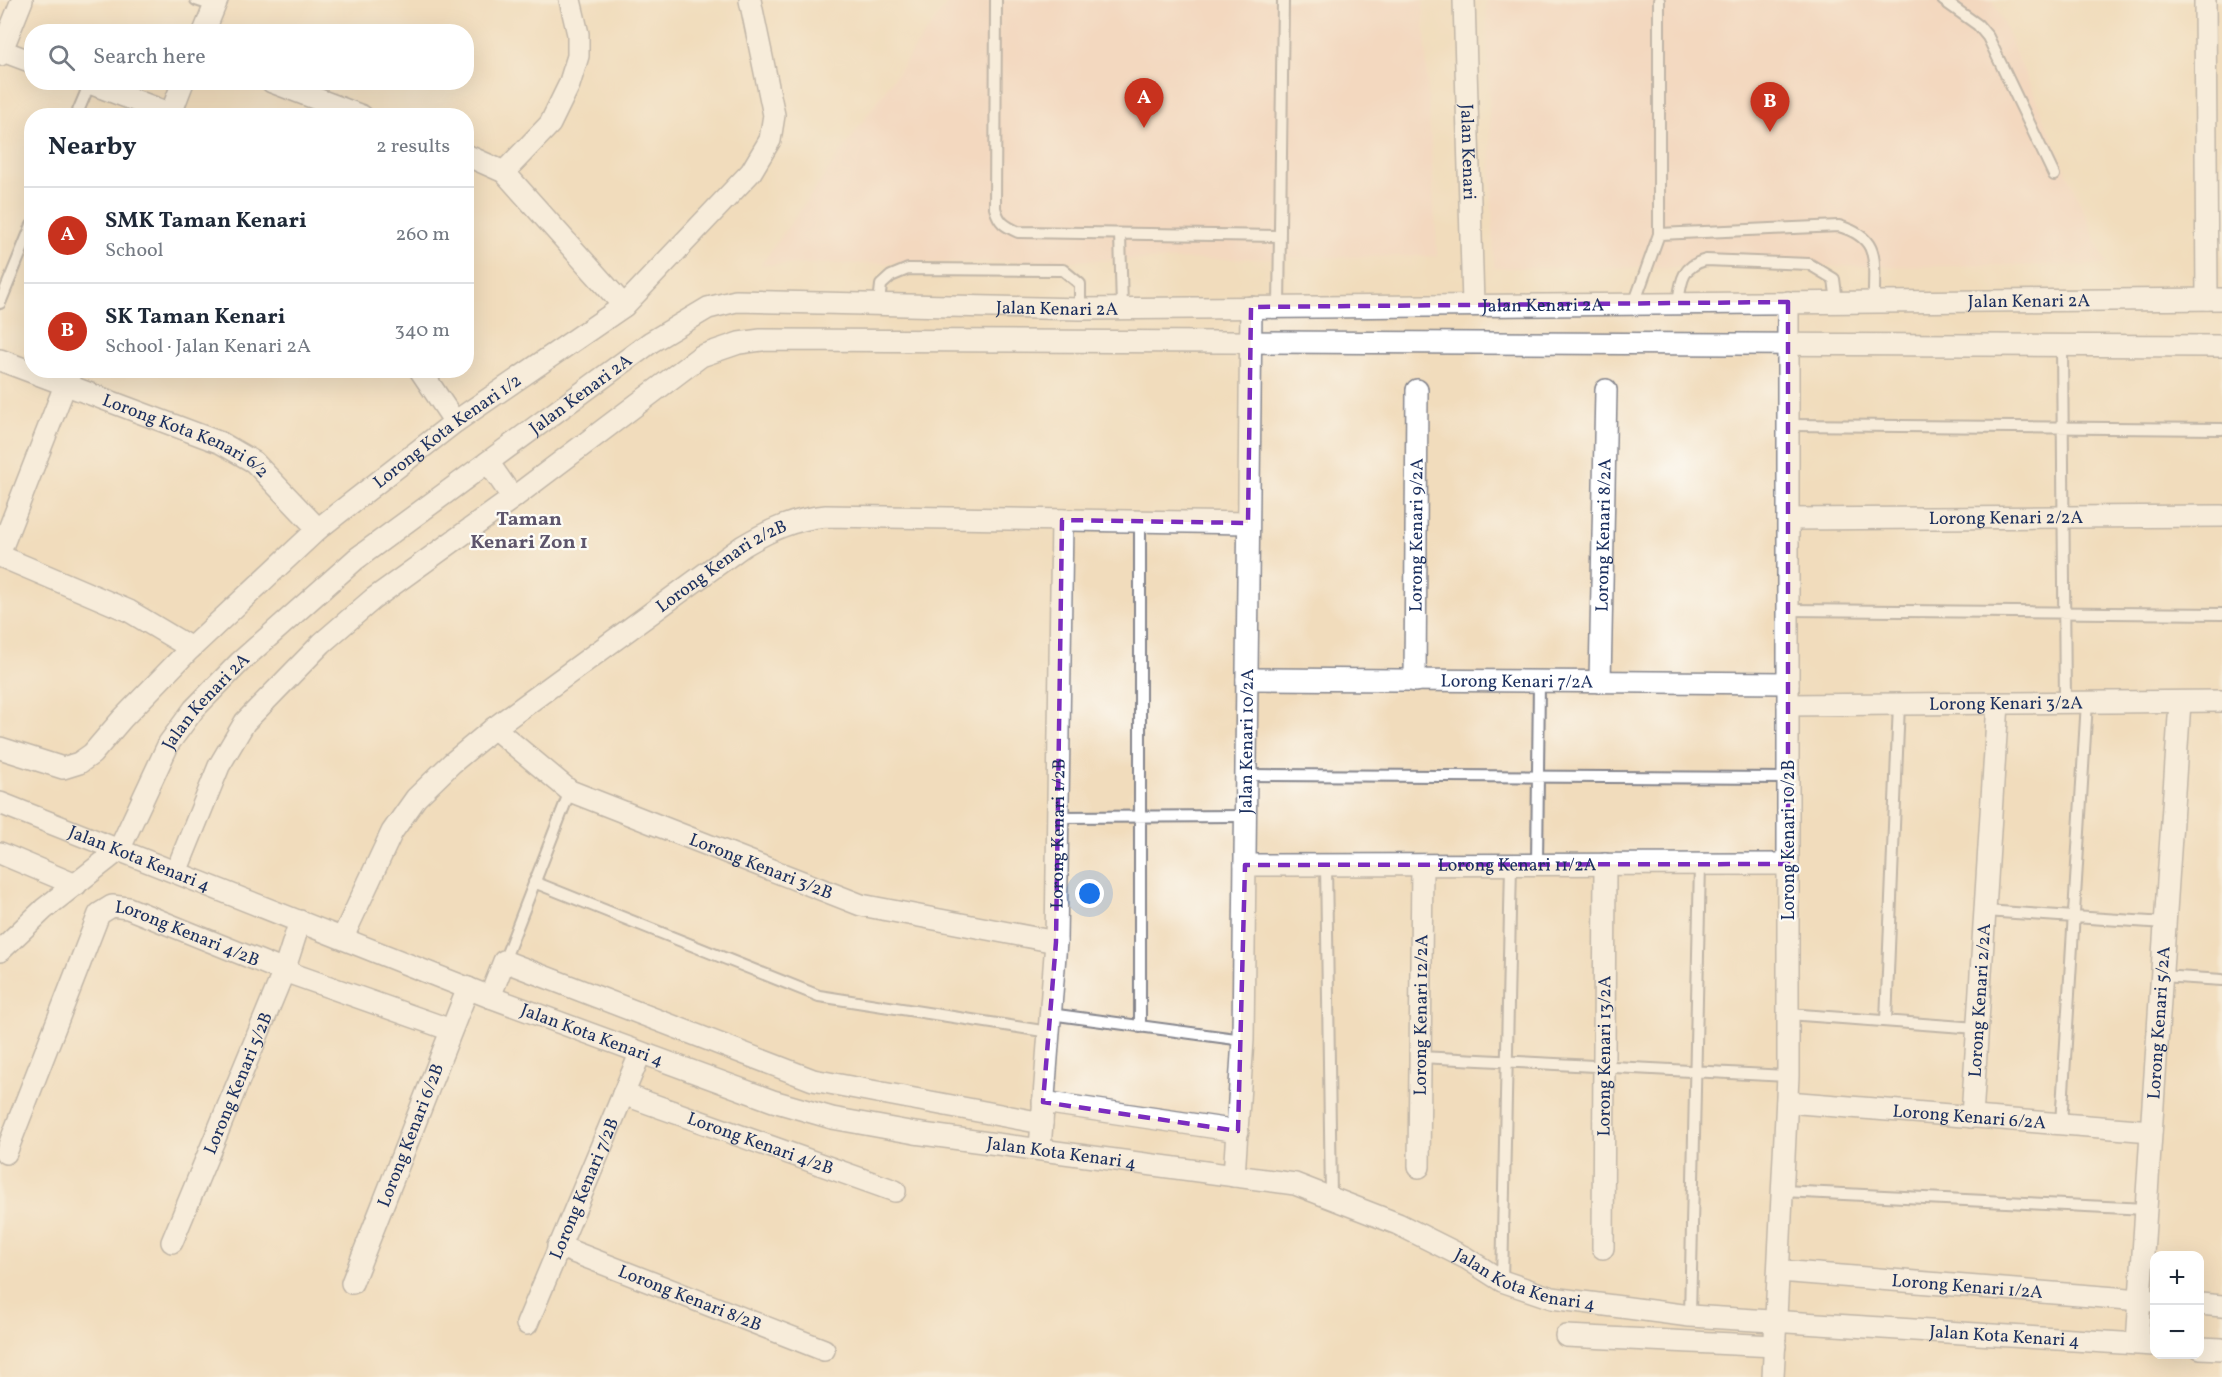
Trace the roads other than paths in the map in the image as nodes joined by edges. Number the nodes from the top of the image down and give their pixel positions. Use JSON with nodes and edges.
{"nodes":[{"id":1,"x":22,"y":0,"type":"edge"},
{"id":2,"x":570,"y":0,"type":"edge"},
{"id":3,"x":750,"y":0,"type":"edge"},
{"id":4,"x":996,"y":0,"type":"edge"},
{"id":5,"x":1283,"y":0,"type":"edge"},
{"id":6,"x":1464,"y":0,"type":"edge"},
{"id":7,"x":1659,"y":0,"type":"edge"},
{"id":8,"x":1943,"y":0,"type":"edge"},
{"id":9,"x":2205,"y":0,"type":"edge"},
{"id":10,"x":209,"y":2,"type":"edge"},
{"id":11,"x":205,"y":24,"type":"edge"},
{"id":12,"x":1,"y":52,"type":"edge"},
{"id":13,"x":24,"y":59,"type":"edge"},
{"id":14,"x":85,"y":90,"type":"edge"},
{"id":15,"x":106,"y":90,"type":"edge"},
{"id":16,"x":180,"y":90,"type":"edge"},
{"id":17,"x":293,"y":90,"type":"edge"},
{"id":18,"x":79,"y":108,"type":"edge"},
{"id":19,"x":152,"y":108,"type":"edge"},
{"id":20,"x":173,"y":108,"type":"edge"},
{"id":21,"x":341,"y":108,"type":"edge"},
{"id":22,"x":474,"y":159,"type":"edge"},
{"id":23,"x":504,"y":172,"type":"junction"},
{"id":24,"x":2054,"y":175,"type":"dead end"},
{"id":25,"x":1120,"y":234,"type":"junction"},
{"id":26,"x":1659,"y":234,"type":"junction"},
{"id":27,"x":1280,"y":236,"type":"junction"},
{"id":28,"x":24,"y":244,"type":"edge"},
{"id":29,"x":2214,"y":299,"type":"edge"},
{"id":30,"x":1788,"y":302,"type":"junction"},
{"id":31,"x":1837,"y":302,"type":"junction"},
{"id":32,"x":1874,"y":302,"type":"junction"},
{"id":33,"x":0,"y":303,"type":"edge"},
{"id":34,"x":879,"y":303,"type":"junction"},
{"id":35,"x":1678,"y":303,"type":"junction"},
{"id":36,"x":1473,"y":304,"type":"junction"},
{"id":37,"x":1634,"y":304,"type":"junction"},
{"id":38,"x":624,"y":306,"type":"junction"},
{"id":39,"x":1251,"y":307,"type":"junction"},
{"id":40,"x":1279,"y":307,"type":"junction"},
{"id":41,"x":1122,"y":308,"type":"junction"},
{"id":42,"x":1080,"y":309,"type":"junction"},
{"id":43,"x":1250,"y":343,"type":"junction"},
{"id":44,"x":1788,"y":346,"type":"junction"},
{"id":45,"x":2062,"y":346,"type":"junction"},
{"id":46,"x":2222,"y":346,"type":"edge"},
{"id":47,"x":0,"y":360,"type":"edge"},
{"id":48,"x":24,"y":366,"type":"edge"},
{"id":49,"x":68,"y":378,"type":"edge"},
{"id":50,"x":425,"y":378,"type":"edge"},
{"id":51,"x":1418,"y":390,"type":"dead end"},
{"id":52,"x":1606,"y":390,"type":"dead end"},
{"id":53,"x":455,"y":422,"type":"junction"},
{"id":54,"x":1788,"y":425,"type":"junction"},
{"id":55,"x":2063,"y":428,"type":"junction"},
{"id":56,"x":2222,"y":429,"type":"edge"},
{"id":57,"x":488,"y":462,"type":"junction"},
{"id":58,"x":513,"y":498,"type":"junction"},
{"id":59,"x":2222,"y":516,"type":"edge"},
{"id":60,"x":2064,"y":517,"type":"junction"},
{"id":61,"x":1788,"y":519,"type":"junction"},
{"id":62,"x":1062,"y":520,"type":"junction"},
{"id":63,"x":1140,"y":521,"type":"junction"},
{"id":64,"x":1248,"y":523,"type":"junction"},
{"id":65,"x":318,"y":529,"type":"junction"},
{"id":66,"x":0,"y":554,"type":"edge"},
{"id":67,"x":1788,"y":610,"type":"junction"},
{"id":68,"x":2064,"y":613,"type":"junction"},
{"id":69,"x":2222,"y":614,"type":"edge"},
{"id":70,"x":190,"y":648,"type":"junction"},
{"id":71,"x":1247,"y":680,"type":"junction"},
{"id":72,"x":1414,"y":681,"type":"junction"},
{"id":73,"x":1539,"y":681,"type":"junction"},
{"id":74,"x":1600,"y":682,"type":"junction"},
{"id":75,"x":1788,"y":683,"type":"junction"},
{"id":76,"x":2222,"y":701,"type":"edge"},
{"id":77,"x":2066,"y":702,"type":"junction"},
{"id":78,"x":2087,"y":702,"type":"junction"},
{"id":79,"x":2180,"y":702,"type":"junction"},
{"id":80,"x":1998,"y":703,"type":"junction"},
{"id":81,"x":1899,"y":704,"type":"junction"},
{"id":82,"x":1788,"y":705,"type":"junction"},
{"id":83,"x":494,"y":728,"type":"junction"},
{"id":84,"x":0,"y":748,"type":"edge"},
{"id":85,"x":1246,"y":775,"type":"junction"},
{"id":86,"x":1788,"y":778,"type":"junction"},
{"id":87,"x":1538,"y":779,"type":"junction"},
{"id":88,"x":570,"y":791,"type":"junction"},
{"id":89,"x":0,"y":802,"type":"edge"},
{"id":90,"x":1140,"y":816,"type":"junction"},
{"id":91,"x":1245,"y":816,"type":"junction"},
{"id":92,"x":1058,"y":817,"type":"junction"},
{"id":93,"x":119,"y":850,"type":"junction"},
{"id":94,"x":0,"y":853,"type":"edge"},
{"id":95,"x":1537,"y":864,"type":"junction"},
{"id":96,"x":1605,"y":864,"type":"junction"},
{"id":97,"x":1700,"y":864,"type":"junction"},
{"id":98,"x":1788,"y":864,"type":"junction"},
{"id":99,"x":1245,"y":865,"type":"junction"},
{"id":100,"x":1326,"y":865,"type":"junction"},
{"id":101,"x":1422,"y":865,"type":"junction"},
{"id":102,"x":1511,"y":865,"type":"junction"},
{"id":103,"x":176,"y":872,"type":"junction"},
{"id":104,"x":534,"y":882,"type":"junction"},
{"id":105,"x":76,"y":885,"type":"junction"},
{"id":106,"x":1985,"y":910,"type":"junction"},
{"id":107,"x":2074,"y":917,"type":"junction"},
{"id":108,"x":300,"y":921,"type":"junction"},
{"id":109,"x":2165,"y":923,"type":"junction"},
{"id":110,"x":343,"y":938,"type":"junction"},
{"id":111,"x":1056,"y":942,"type":"junction"},
{"id":112,"x":0,"y":951,"type":"edge"},
{"id":113,"x":504,"y":961,"type":"junction"},
{"id":114,"x":284,"y":971,"type":"junction"},
{"id":115,"x":2162,"y":976,"type":"junction"},
{"id":116,"x":2222,"y":980,"type":"edge"},
{"id":117,"x":468,"y":988,"type":"junction"},
{"id":118,"x":490,"y":997,"type":"junction"},
{"id":119,"x":1788,"y":1014,"type":"junction"},
{"id":120,"x":1886,"y":1021,"type":"junction"},
{"id":121,"x":1050,"y":1023,"type":"junction"},
{"id":122,"x":1140,"y":1027,"type":"junction"},
{"id":123,"x":1977,"y":1028,"type":"junction"},
{"id":124,"x":451,"y":1030,"type":"junction"},
{"id":125,"x":1243,"y":1040,"type":"junction"},
{"id":126,"x":640,"y":1054,"type":"junction"},
{"id":127,"x":1420,"y":1057,"type":"junction"},
{"id":128,"x":1507,"y":1061,"type":"junction"},
{"id":129,"x":1602,"y":1066,"type":"junction"},
{"id":130,"x":1695,"y":1071,"type":"junction"},
{"id":131,"x":1788,"y":1076,"type":"junction"},
{"id":132,"x":623,"y":1094,"type":"junction"},
{"id":133,"x":1787,"y":1102,"type":"junction"},
{"id":134,"x":1042,"y":1112,"type":"junction"},
{"id":135,"x":1972,"y":1117,"type":"junction"},
{"id":136,"x":2061,"y":1124,"type":"junction"},
{"id":137,"x":1238,"y":1131,"type":"junction"},
{"id":138,"x":2151,"y":1131,"type":"junction"},
{"id":139,"x":1040,"y":1148,"type":"junction"},
{"id":140,"x":6,"y":1153,"type":"dead end"},
{"id":141,"x":1419,"y":1167,"type":"dead end"},
{"id":142,"x":1234,"y":1176,"type":"junction"},
{"id":143,"x":896,"y":1191,"type":"dead end"},
{"id":144,"x":1783,"y":1191,"type":"junction"},
{"id":145,"x":1331,"y":1196,"type":"junction"},
{"id":146,"x":2146,"y":1209,"type":"junction"},
{"id":147,"x":172,"y":1242,"type":"dead end"},
{"id":148,"x":558,"y":1246,"type":"junction"},
{"id":149,"x":1603,"y":1248,"type":"dead end"},
{"id":150,"x":1779,"y":1271,"type":"junction"},
{"id":151,"x":1502,"y":1281,"type":"junction"},
{"id":152,"x":352,"y":1283,"type":"dead end"},
{"id":153,"x":2147,"y":1300,"type":"edge"},
{"id":154,"x":2204,"y":1304,"type":"edge"},
{"id":155,"x":2222,"y":1306,"type":"edge"},
{"id":156,"x":1690,"y":1316,"type":"junction"},
{"id":157,"x":1776,"y":1320,"type":"junction"},
{"id":158,"x":527,"y":1324,"type":"dead end"},
{"id":159,"x":1566,"y":1336,"type":"dead end"},
{"id":160,"x":2146,"y":1344,"type":"edge"},
{"id":161,"x":1775,"y":1346,"type":"junction"},
{"id":162,"x":2204,"y":1348,"type":"edge"},
{"id":163,"x":2222,"y":1349,"type":"edge"},
{"id":164,"x":824,"y":1350,"type":"dead end"},
{"id":165,"x":1773,"y":1377,"type":"edge"}],
"edges":[{"from":1,"to":12,"type":"street"},
{"from":2,"to":23,"type":"street"},
{"from":3,"to":38,"type":"street","name":"Lorong Kota Kenari 1/2"},
{"from":4,"to":25,"type":"lane"},
{"from":5,"to":27,"type":"lane"},
{"from":6,"to":36,"type":"street","name":"Jalan Kenari"},
{"from":7,"to":26,"type":"lane"},
{"from":8,"to":24,"type":"lane"},
{"from":9,"to":29,"type":"street"},
{"from":10,"to":11,"type":"street"},
{"from":12,"to":13,"type":"street"},
{"from":14,"to":18,"type":"lane"},
{"from":15,"to":19,"type":"street"},
{"from":16,"to":20,"type":"street"},
{"from":17,"to":21,"type":"street"},
{"from":22,"to":23,"type":"street"},
{"from":23,"to":38,"type":"street"},
{"from":25,"to":27,"type":"lane"},
{"from":25,"to":41,"type":"lane"},
{"from":26,"to":32,"type":"lane"},
{"from":26,"to":37,"type":"lane"},
{"from":27,"to":40,"type":"lane"},
{"from":28,"to":33,"type":"lane"},
{"from":29,"to":32,"type":"street","name":"Jalan Kenari 2A"},
{"from":30,"to":31,"type":"street","name":"Jalan Kenari 2A"},
{"from":30,"to":35,"type":"street","name":"Jalan Kenari 2A"},
{"from":30,"to":44,"type":"street","name":"Lorong Kenari 10/2B"},
{"from":31,"to":32,"type":"street","name":"Jalan Kenari 2A"},
{"from":31,"to":35,"type":"lane"},
{"from":34,"to":42,"type":"street","name":"Jalan Kenari 2A"},
{"from":34,"to":42,"type":"lane"},
{"from":34,"to":57,"type":"street","name":"Jalan Kenari 2A"},
{"from":35,"to":37,"type":"street","name":"Jalan Kenari 2A"},
{"from":36,"to":37,"type":"street","name":"Jalan Kenari 2A"},
{"from":36,"to":40,"type":"street","name":"Jalan Kenari 2A"},
{"from":38,"to":53,"type":"street","name":"Lorong Kota Kenari 1/2"},
{"from":39,"to":40,"type":"street","name":"Jalan Kenari 2A"},
{"from":39,"to":41,"type":"street","name":"Jalan Kenari 2A"},
{"from":39,"to":43,"type":"street","name":"Jalan Kenari 10/2A"},
{"from":41,"to":42,"type":"street","name":"Jalan Kenari 2A"},
{"from":43,"to":44,"type":"street","name":"Jalan Kenari 2A"},
{"from":43,"to":58,"type":"street","name":"Jalan Kenari 2A"},
{"from":43,"to":64,"type":"street","name":"Jalan Kenari 10/2A"},
{"from":44,"to":45,"type":"street","name":"Jalan Kenari 2A"},
{"from":44,"to":54,"type":"street","name":"Lorong Kenari 10/2B"},
{"from":45,"to":46,"type":"street","name":"Jalan Kenari 2A"},
{"from":45,"to":55,"type":"lane"},
{"from":47,"to":48,"type":"street","name":"Lorong Kota Kenari 6/2"},
{"from":49,"to":65,"type":"street","name":"Lorong Kota Kenari 6/2"},
{"from":49,"to":66,"type":"street"},
{"from":50,"to":53,"type":"street"},
{"from":51,"to":72,"type":"street","name":"Lorong Kenari 9/2A"},
{"from":52,"to":74,"type":"street","name":"Lorong Kenari 8/2A"},
{"from":53,"to":65,"type":"street","name":"Lorong Kota Kenari 1/2"},
{"from":54,"to":55,"type":"lane"},
{"from":54,"to":61,"type":"street","name":"Lorong Kenari 10/2B"},
{"from":55,"to":56,"type":"lane"},
{"from":55,"to":60,"type":"lane"},
{"from":57,"to":58,"type":"street"},
{"from":57,"to":93,"type":"street","name":"Jalan Kenari 2A"},
{"from":58,"to":103,"type":"street","name":"Jalan Kenari 2A"},
{"from":59,"to":60,"type":"street","name":"Lorong Kenari 2/2A"},
{"from":60,"to":61,"type":"street","name":"Lorong Kenari 2/2A"},
{"from":60,"to":68,"type":"lane"},
{"from":61,"to":67,"type":"street","name":"Lorong Kenari 10/2B"},
{"from":62,"to":63,"type":"street","name":"Lorong Kenari 2/2B"},
{"from":62,"to":83,"type":"street","name":"Lorong Kenari 2/2B"},
{"from":62,"to":92,"type":"street","name":"Lorong Kenari 1/2B"},
{"from":63,"to":64,"type":"street","name":"Lorong Kenari 2/2B"},
{"from":63,"to":90,"type":"lane"},
{"from":64,"to":71,"type":"street","name":"Jalan Kenari 10/2A"},
{"from":65,"to":70,"type":"street","name":"Lorong Kota Kenari 1/2"},
{"from":66,"to":70,"type":"street"},
{"from":67,"to":68,"type":"lane"},
{"from":67,"to":75,"type":"street","name":"Lorong Kenari 10/2B"},
{"from":68,"to":69,"type":"lane"},
{"from":68,"to":77,"type":"lane"},
{"from":70,"to":84,"type":"street","name":"Lorong Kota Kenari 1/2"},
{"from":71,"to":72,"type":"street","name":"Lorong Kenari 7/2A"},
{"from":71,"to":85,"type":"street","name":"Jalan Kenari 10/2A"},
{"from":72,"to":73,"type":"street","name":"Lorong Kenari 7/2A"},
{"from":73,"to":74,"type":"street","name":"Lorong Kenari 7/2A"},
{"from":73,"to":87,"type":"lane"},
{"from":74,"to":75,"type":"street","name":"Lorong Kenari 7/2A"},
{"from":75,"to":82,"type":"street","name":"Lorong Kenari 10/2B"},
{"from":76,"to":79,"type":"street","name":"Lorong Kenari 3/2A"},
{"from":77,"to":78,"type":"street","name":"Lorong Kenari 3/2A"},
{"from":77,"to":80,"type":"street","name":"Lorong Kenari 3/2A"},
{"from":78,"to":79,"type":"street","name":"Lorong Kenari 3/2A"},
{"from":78,"to":107,"type":"lane"},
{"from":79,"to":109,"type":"street","name":"Lorong Kenari 5/2A"},
{"from":80,"to":81,"type":"street","name":"Lorong Kenari 3/2A"},
{"from":80,"to":106,"type":"street","name":"Lorong Kenari 2/2A"},
{"from":81,"to":82,"type":"street","name":"Lorong Kenari 3/2A"},
{"from":81,"to":120,"type":"lane"},
{"from":82,"to":86,"type":"street","name":"Lorong Kenari 10/2B"},
{"from":83,"to":88,"type":"street","name":"Lorong Kenari 3/2B"},
{"from":83,"to":110,"type":"street","name":"Lorong Kenari 2/2B"},
{"from":85,"to":87,"type":"lane"},
{"from":85,"to":91,"type":"street","name":"Jalan Kenari 10/2A"},
{"from":86,"to":87,"type":"lane"},
{"from":86,"to":98,"type":"street","name":"Lorong Kenari 10/2B"},
{"from":87,"to":95,"type":"lane"},
{"from":88,"to":104,"type":"lane"},
{"from":88,"to":111,"type":"street","name":"Lorong Kenari 3/2B"},
{"from":89,"to":93,"type":"street","name":"Jalan Kota Kenari 4"},
{"from":90,"to":91,"type":"lane"},
{"from":90,"to":92,"type":"lane"},
{"from":90,"to":122,"type":"lane"},
{"from":91,"to":99,"type":"street","name":"Jalan Kenari 10/2A"},
{"from":92,"to":111,"type":"street","name":"Lorong Kenari 1/2B"},
{"from":93,"to":103,"type":"street","name":"Jalan Kota Kenari 4"},
{"from":93,"to":105,"type":"street"},
{"from":94,"to":105,"type":"street"},
{"from":95,"to":96,"type":"street","name":"Lorong Kenari 11/2A"},
{"from":95,"to":102,"type":"street","name":"Lorong Kenari 11/2A"},
{"from":96,"to":97,"type":"street","name":"Lorong Kenari 11/2A"},
{"from":96,"to":129,"type":"street","name":"Lorong Kenari 13/2A"},
{"from":97,"to":98,"type":"street","name":"Lorong Kenari 11/2A"},
{"from":97,"to":130,"type":"lane"},
{"from":98,"to":119,"type":"street","name":"Lorong Kenari 10/2B"},
{"from":99,"to":100,"type":"street","name":"Lorong Kenari 11/2A"},
{"from":99,"to":125,"type":"street","name":"Jalan Kenari 10/2A"},
{"from":100,"to":101,"type":"street","name":"Lorong Kenari 11/2A"},
{"from":100,"to":145,"type":"lane"},
{"from":101,"to":102,"type":"street","name":"Lorong Kenari 11/2A"},
{"from":101,"to":127,"type":"street","name":"Lorong Kenari 12/2A"},
{"from":102,"to":128,"type":"lane"},
{"from":103,"to":108,"type":"street","name":"Jalan Kota Kenari 4"},
{"from":104,"to":113,"type":"lane"},
{"from":104,"to":121,"type":"lane"},
{"from":105,"to":112,"type":"street"},
{"from":106,"to":107,"type":"lane"},
{"from":106,"to":123,"type":"street","name":"Lorong Kenari 2/2A"},
{"from":107,"to":109,"type":"lane"},
{"from":107,"to":136,"type":"lane"},
{"from":108,"to":110,"type":"street","name":"Jalan Kota Kenari 4"},
{"from":108,"to":114,"type":"street","name":"Lorong Kenari 5/2B"},
{"from":109,"to":115,"type":"street","name":"Lorong Kenari 5/2A"},
{"from":110,"to":117,"type":"street","name":"Jalan Kota Kenari 4"},
{"from":111,"to":121,"type":"street","name":"Lorong Kenari 1/2B"},
{"from":113,"to":118,"type":"street"},
{"from":113,"to":134,"type":"street"},
{"from":114,"to":124,"type":"street","name":"Lorong Kenari 4/2B"},
{"from":114,"to":140,"type":"street","name":"Lorong Kenari 4/2B"},
{"from":114,"to":147,"type":"street","name":"Lorong Kenari 5/2B"},
{"from":115,"to":116,"type":"lane"},
{"from":115,"to":138,"type":"street","name":"Lorong Kenari 5/2A"},
{"from":117,"to":118,"type":"street","name":"Jalan Kota Kenari 4"},
{"from":117,"to":124,"type":"street","name":"Lorong Kenari 6/2B"},
{"from":118,"to":126,"type":"street","name":"Jalan Kota Kenari 4"},
{"from":119,"to":120,"type":"lane"},
{"from":119,"to":131,"type":"street","name":"Lorong Kenari 10/2B"},
{"from":120,"to":123,"type":"lane"},
{"from":121,"to":122,"type":"lane"},
{"from":121,"to":134,"type":"street","name":"Lorong Kenari 1/2B"},
{"from":122,"to":125,"type":"lane"},
{"from":123,"to":135,"type":"street","name":"Lorong Kenari 2/2A"},
{"from":124,"to":152,"type":"street","name":"Lorong Kenari 6/2B"},
{"from":125,"to":137,"type":"street","name":"Jalan Kenari 10/2A"},
{"from":126,"to":132,"type":"street","name":"Lorong Kenari 7/2B"},
{"from":126,"to":139,"type":"street","name":"Jalan Kota Kenari 4"},
{"from":127,"to":128,"type":"lane"},
{"from":127,"to":141,"type":"street","name":"Lorong Kenari 12/2A"},
{"from":128,"to":129,"type":"lane"},
{"from":128,"to":151,"type":"lane"},
{"from":129,"to":130,"type":"lane"},
{"from":129,"to":149,"type":"street","name":"Lorong Kenari 13/2A"},
{"from":130,"to":131,"type":"lane"},
{"from":130,"to":156,"type":"lane"},
{"from":131,"to":133,"type":"street","name":"Lorong Kenari 10/2B"},
{"from":132,"to":143,"type":"street","name":"Lorong Kenari 4/2B"},
{"from":132,"to":148,"type":"street","name":"Lorong Kenari 7/2B"},
{"from":133,"to":135,"type":"street","name":"Lorong Kenari 6/2A"},
{"from":133,"to":144,"type":"street","name":"Lorong Kenari 10/2B"},
{"from":134,"to":137,"type":"street"},
{"from":134,"to":139,"type":"street","name":"Lorong Kenari 1/2B"},
{"from":135,"to":136,"type":"street","name":"Lorong Kenari 6/2A"},
{"from":136,"to":138,"type":"street","name":"Lorong Kenari 6/2A"},
{"from":137,"to":142,"type":"street","name":"Jalan Kenari 10/2A"},
{"from":138,"to":146,"type":"street","name":"Lorong Kenari 5/2A"},
{"from":139,"to":142,"type":"street","name":"Jalan Kota Kenari 4"},
{"from":142,"to":145,"type":"street","name":"Jalan Kota Kenari 4"},
{"from":144,"to":146,"type":"lane"},
{"from":144,"to":150,"type":"street","name":"Lorong Kenari 10/2B"},
{"from":145,"to":151,"type":"street","name":"Jalan Kota Kenari 4"},
{"from":146,"to":153,"type":"street","name":"Lorong Kenari 5/2A"},
{"from":148,"to":158,"type":"street","name":"Lorong Kenari 7/2B"},
{"from":148,"to":164,"type":"street","name":"Lorong Kenari 8/2B"},
{"from":150,"to":153,"type":"street","name":"Lorong Kenari 1/2A"},
{"from":150,"to":157,"type":"street","name":"Lorong Kenari 10/2B"},
{"from":151,"to":156,"type":"street","name":"Jalan Kota Kenari 4"},
{"from":153,"to":160,"type":"street","name":"Lorong Kenari 5/2A"},
{"from":154,"to":155,"type":"street"},
{"from":156,"to":157,"type":"street","name":"Jalan Kota Kenari 4"},
{"from":157,"to":160,"type":"street","name":"Jalan Kota Kenari 4"},
{"from":157,"to":161,"type":"street","name":"Lorong Kenari 10/2B"},
{"from":159,"to":161,"type":"street"},
{"from":161,"to":165,"type":"street","name":"Lorong Kenari 10/2B"},
{"from":162,"to":163,"type":"street"}]}
